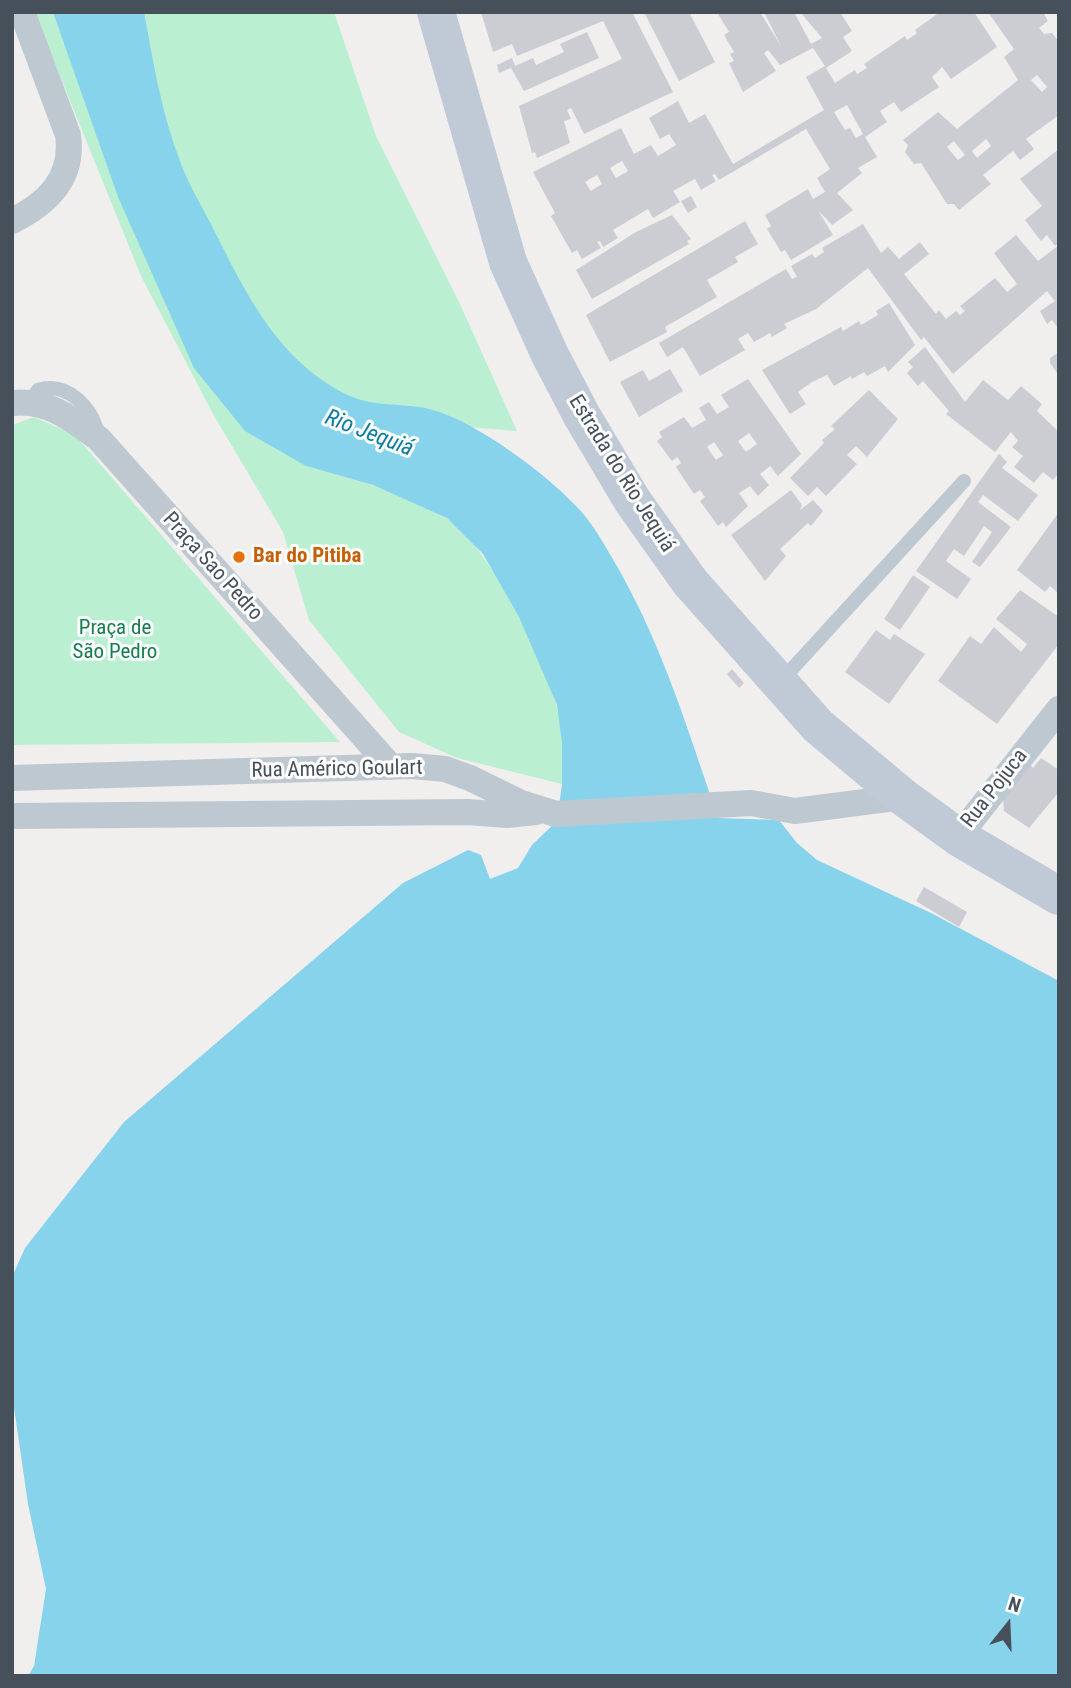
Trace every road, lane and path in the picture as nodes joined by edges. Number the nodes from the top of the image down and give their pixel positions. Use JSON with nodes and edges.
{"nodes":[{"id":1,"x":22,"y":12,"type":"edge"},
{"id":2,"x":436,"y":12,"type":"edge"},
{"id":3,"x":12,"y":220,"type":"edge"},
{"id":4,"x":21,"y":402,"type":"edge"},
{"id":5,"x":964,"y":481,"type":"dead end"},
{"id":6,"x":780,"y":682,"type":"junction"},
{"id":7,"x":1059,"y":709,"type":"edge"},
{"id":8,"x":391,"y":767,"type":"junction"},
{"id":9,"x":12,"y":778,"type":"edge"},
{"id":10,"x":903,"y":797,"type":"junction"},
{"id":11,"x":549,"y":813,"type":"junction"},
{"id":12,"x":12,"y":816,"type":"edge"},
{"id":13,"x":958,"y":837,"type":"junction"},
{"id":14,"x":1059,"y":897,"type":"edge"}],
"edges":[{"from":1,"to":3,"type":"street"},
{"from":2,"to":6,"type":"main road","name":"Estrada do Rio Jequiá"},
{"from":4,"to":8,"type":"street","name":"Praça Sao Pedro"},
{"from":5,"to":6,"type":"lane"},
{"from":6,"to":10,"type":"main road","name":"Estrada do Rio Jequiá"},
{"from":7,"to":13,"type":"street","name":"Rua Pojuca"},
{"from":8,"to":9,"type":"street","name":"Rua Américo Goulart"},
{"from":8,"to":11,"type":"street","name":"Rua Américo Goulart"},
{"from":10,"to":11,"type":"street","name":"Rua Américo Goulart"},
{"from":10,"to":13,"type":"main road","name":"Estrada do Rio Jequiá"},
{"from":11,"to":12,"type":"street"},
{"from":13,"to":14,"type":"main road","name":"Estrada do Rio Jequiá"}]}
